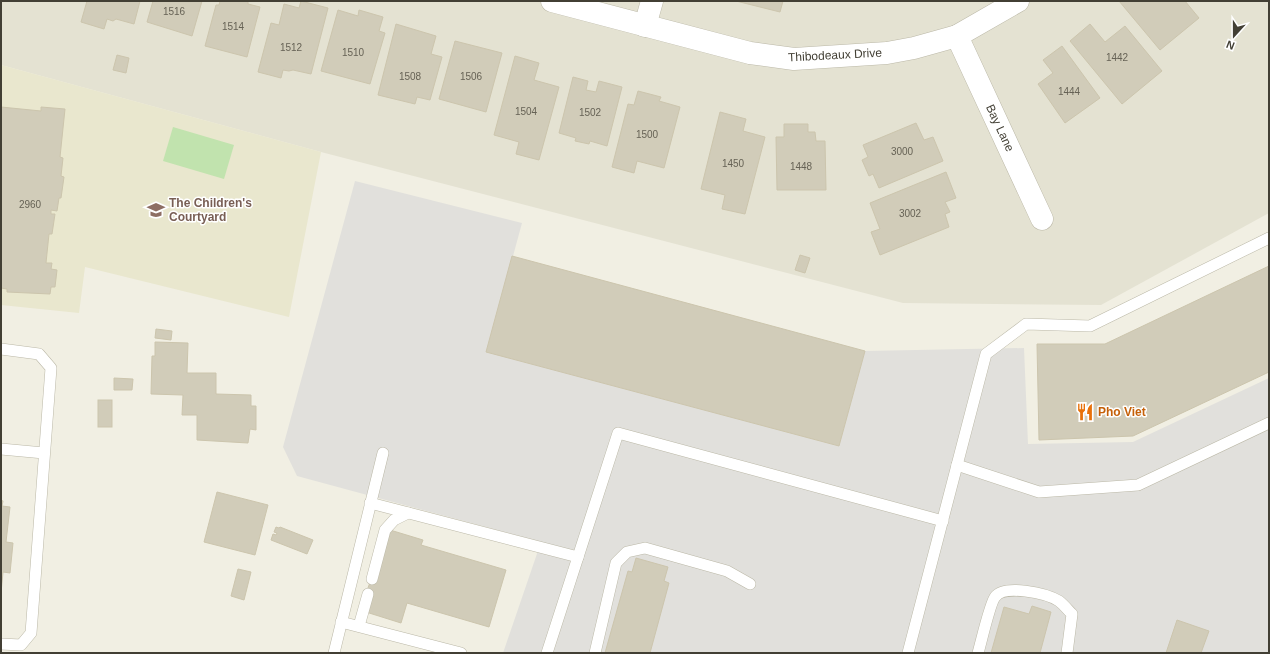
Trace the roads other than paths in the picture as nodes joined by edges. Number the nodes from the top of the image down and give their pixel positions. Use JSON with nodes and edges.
{"nodes":[{"id":1,"x":552,"y":1,"type":"edge"},
{"id":2,"x":652,"y":1,"type":"edge"},
{"id":3,"x":1018,"y":1,"type":"edge"},
{"id":4,"x":645,"y":26,"type":"junction"},
{"id":5,"x":958,"y":36,"type":"junction"},
{"id":6,"x":1042,"y":219,"type":"dead end"},
{"id":7,"x":1269,"y":238,"type":"edge"},
{"id":8,"x":1,"y":349,"type":"edge"},
{"id":9,"x":1269,"y":423,"type":"edge"},
{"id":10,"x":1,"y":450,"type":"edge"},
{"id":11,"x":44,"y":453,"type":"junction"},
{"id":12,"x":383,"y":453,"type":"dead end"},
{"id":13,"x":957,"y":465,"type":"junction"},
{"id":14,"x":370,"y":503,"type":"junction"},
{"id":15,"x":408,"y":513,"type":"junction"},
{"id":16,"x":943,"y":521,"type":"junction"},
{"id":17,"x":578,"y":557,"type":"junction"},
{"id":18,"x":372,"y":579,"type":"dead end"},
{"id":19,"x":750,"y":584,"type":"dead end"},
{"id":20,"x":368,"y":594,"type":"dead end"},
{"id":21,"x":341,"y":622,"type":"junction"},
{"id":22,"x":359,"y":626,"type":"junction"},
{"id":23,"x":1,"y":644,"type":"edge"},
{"id":24,"x":334,"y":653,"type":"edge"},
{"id":25,"x":461,"y":653,"type":"edge"},
{"id":26,"x":547,"y":653,"type":"edge"},
{"id":27,"x":595,"y":653,"type":"edge"},
{"id":28,"x":908,"y":653,"type":"edge"},
{"id":29,"x":978,"y":653,"type":"edge"},
{"id":30,"x":1067,"y":653,"type":"edge"}],
"edges":[{"from":1,"to":4,"type":"street","name":"Thibodeaux Drive"},
{"from":2,"to":4,"type":"street"},
{"from":3,"to":5,"type":"street","name":"Thibodeaux Drive"},
{"from":4,"to":5,"type":"street","name":"Thibodeaux Drive"},
{"from":5,"to":6,"type":"street","name":"Bay Lane"},
{"from":7,"to":13,"type":"lane"},
{"from":8,"to":11,"type":"lane"},
{"from":9,"to":13,"type":"lane"},
{"from":10,"to":11,"type":"lane"},
{"from":11,"to":23,"type":"lane"},
{"from":12,"to":14,"type":"lane"},
{"from":13,"to":16,"type":"lane"},
{"from":14,"to":15,"type":"lane"},
{"from":14,"to":21,"type":"lane"},
{"from":15,"to":17,"type":"lane"},
{"from":15,"to":18,"type":"lane"},
{"from":16,"to":17,"type":"lane"},
{"from":16,"to":28,"type":"lane"},
{"from":17,"to":26,"type":"lane"},
{"from":19,"to":27,"type":"lane"},
{"from":20,"to":22,"type":"lane"},
{"from":21,"to":22,"type":"lane"},
{"from":21,"to":24,"type":"lane"},
{"from":22,"to":25,"type":"lane"},
{"from":29,"to":30,"type":"lane"}]}
